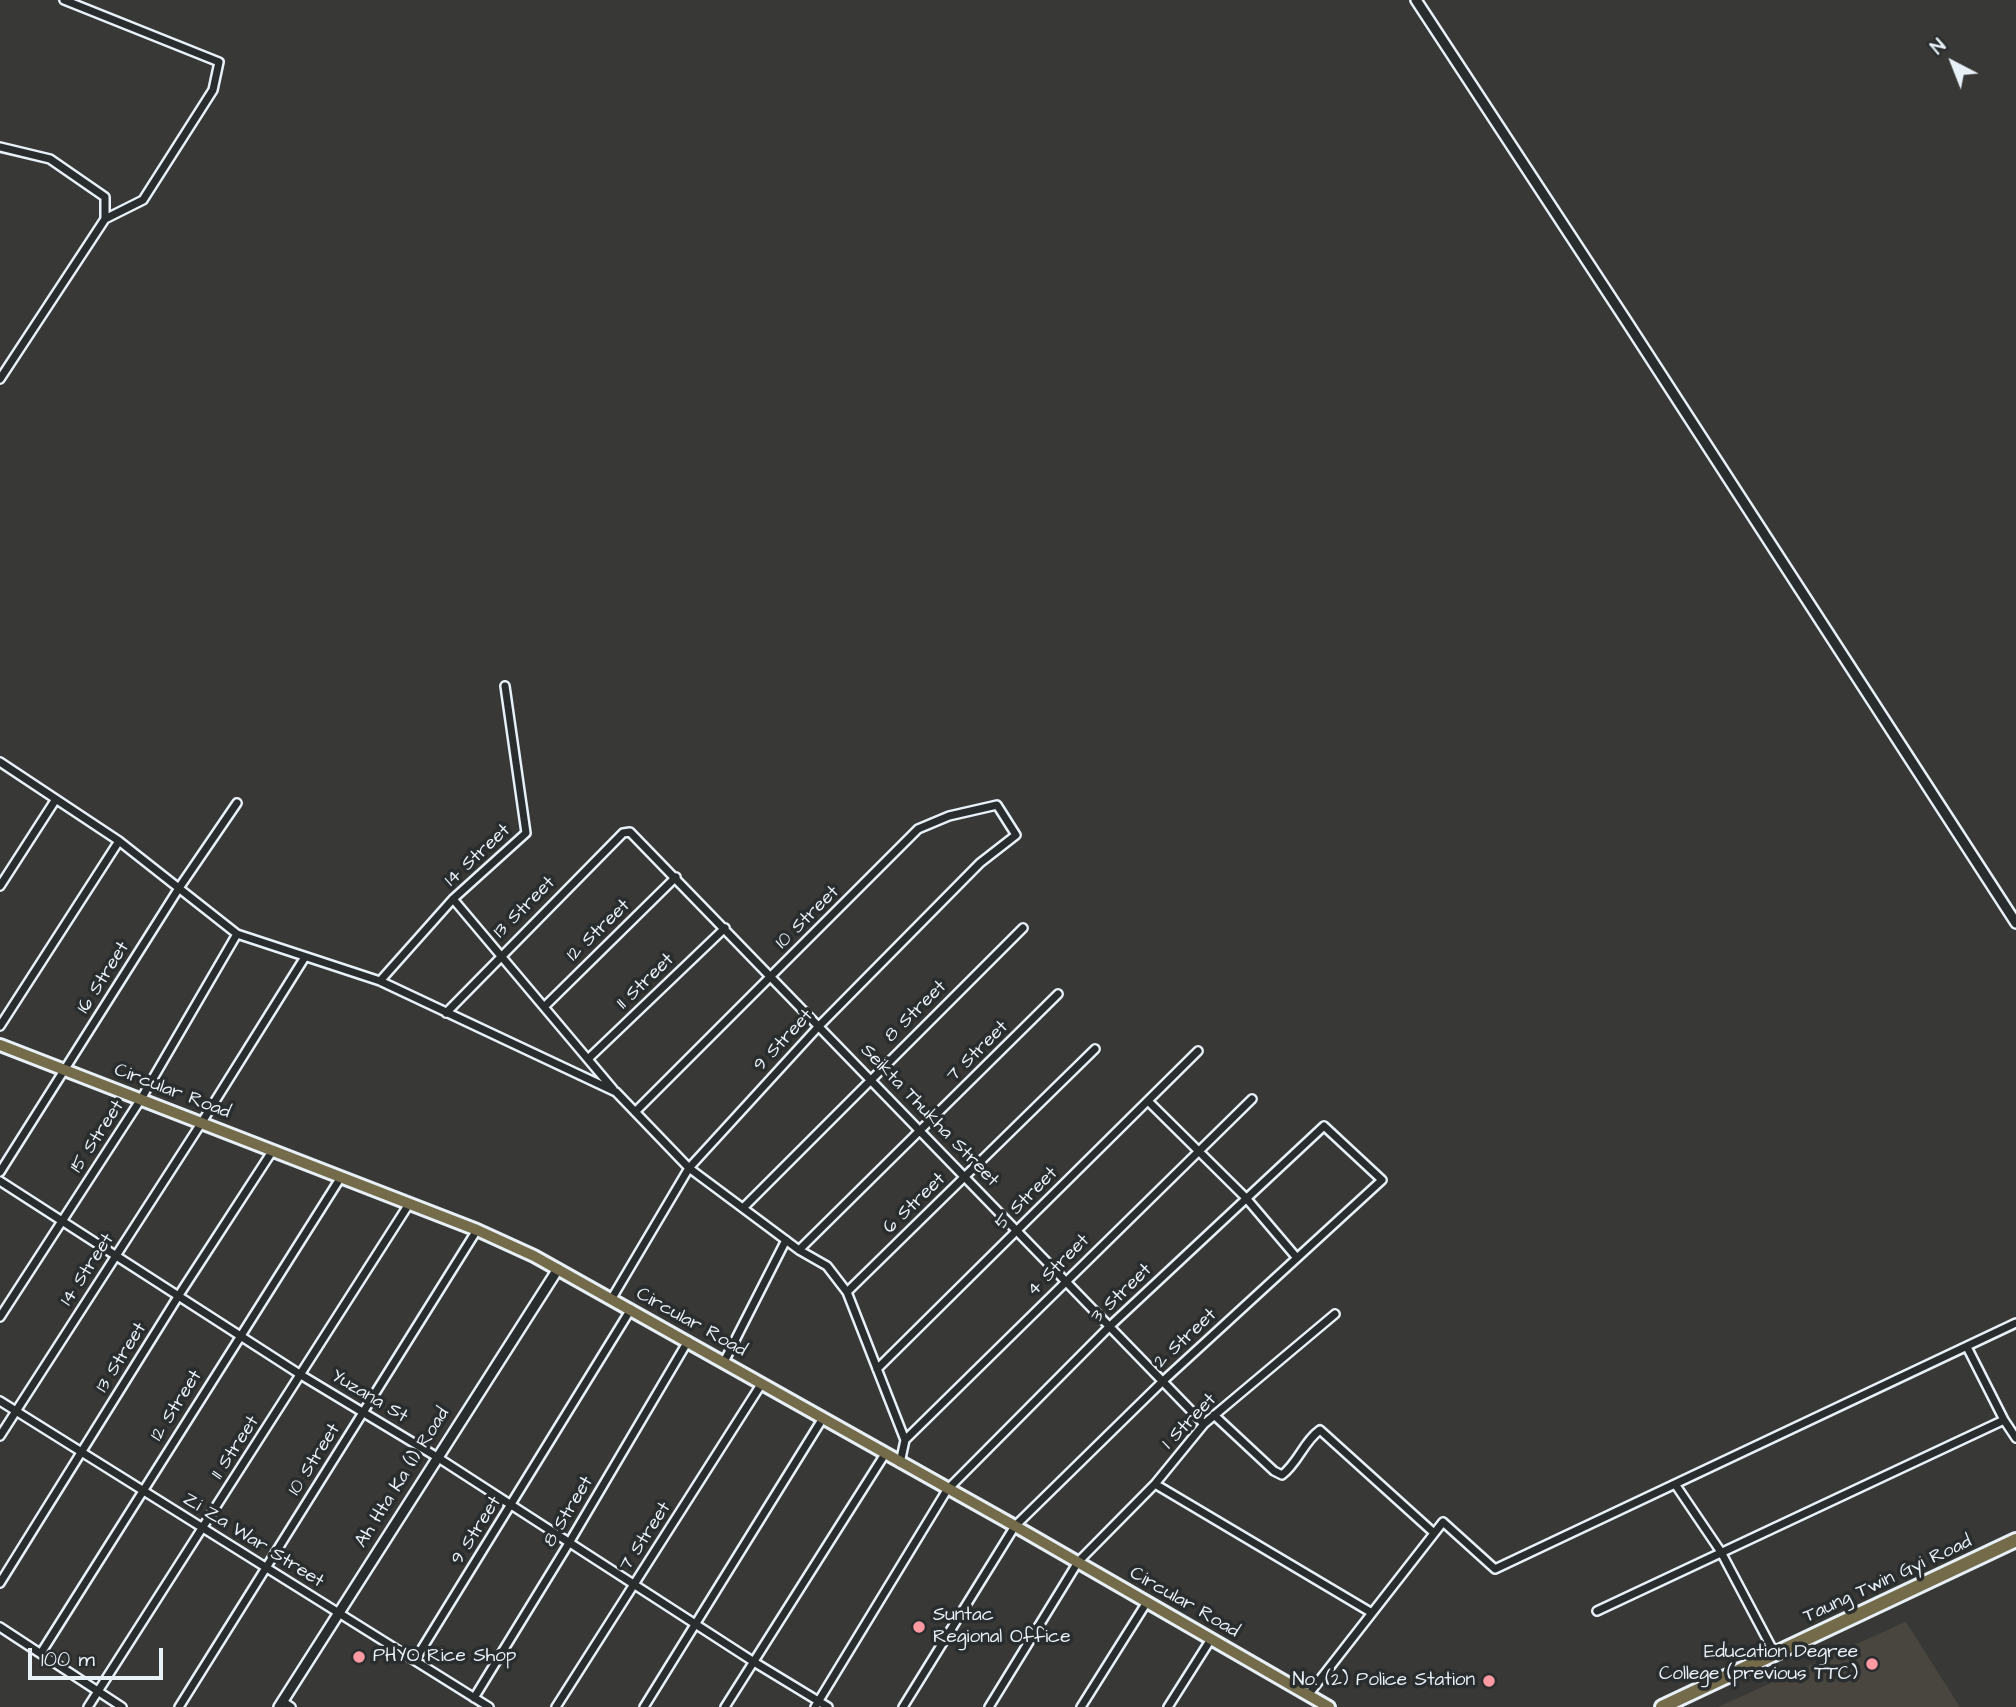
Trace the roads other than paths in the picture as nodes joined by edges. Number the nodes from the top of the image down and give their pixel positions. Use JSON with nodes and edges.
{"nodes":[{"id":1,"x":64,"y":0,"type":"edge"},
{"id":2,"x":1416,"y":0,"type":"edge"},
{"id":3,"x":0,"y":147,"type":"edge"},
{"id":4,"x":106,"y":219,"type":"junction"},
{"id":5,"x":0,"y":379,"type":"edge"},
{"id":6,"x":505,"y":686,"type":"dead end"},
{"id":7,"x":0,"y":762,"type":"edge"},
{"id":8,"x":55,"y":799,"type":"junction"},
{"id":9,"x":237,"y":803,"type":"dead end"},
{"id":10,"x":630,"y":832,"type":"joint"},
{"id":11,"x":1016,"y":835,"type":"joint"},
{"id":12,"x":119,"y":841,"type":"junction"},
{"id":13,"x":676,"y":877,"type":"junction"},
{"id":14,"x":0,"y":886,"type":"edge"},
{"id":15,"x":179,"y":888,"type":"junction"},
{"id":16,"x":453,"y":899,"type":"junction"},
{"id":17,"x":2016,"y":923,"type":"edge"},
{"id":18,"x":725,"y":928,"type":"junction"},
{"id":19,"x":1023,"y":928,"type":"dead end"},
{"id":20,"x":237,"y":934,"type":"junction"},
{"id":21,"x":500,"y":955,"type":"junction"},
{"id":22,"x":305,"y":957,"type":"junction"},
{"id":23,"x":772,"y":977,"type":"junction"},
{"id":24,"x":380,"y":981,"type":"junction"},
{"id":25,"x":1058,"y":994,"type":"dead end"},
{"id":26,"x":544,"y":1007,"type":"junction"},
{"id":27,"x":446,"y":1013,"type":"junction"},
{"id":28,"x":0,"y":1026,"type":"edge"},
{"id":29,"x":819,"y":1026,"type":"junction"},
{"id":30,"x":0,"y":1045,"type":"edge"},
{"id":31,"x":1095,"y":1049,"type":"dead end"},
{"id":32,"x":1198,"y":1051,"type":"dead end"},
{"id":33,"x":588,"y":1059,"type":"junction"},
{"id":34,"x":65,"y":1070,"type":"junction"},
{"id":35,"x":871,"y":1079,"type":"junction"},
{"id":36,"x":616,"y":1092,"type":"junction"},
{"id":37,"x":141,"y":1099,"type":"junction"},
{"id":38,"x":1252,"y":1099,"type":"dead end"},
{"id":39,"x":1148,"y":1101,"type":"junction"},
{"id":40,"x":635,"y":1112,"type":"junction"},
{"id":41,"x":202,"y":1122,"type":"junction"},
{"id":42,"x":1324,"y":1126,"type":"joint"},
{"id":43,"x":921,"y":1130,"type":"junction"},
{"id":44,"x":272,"y":1150,"type":"junction"},
{"id":45,"x":1200,"y":1150,"type":"junction"},
{"id":46,"x":689,"y":1168,"type":"junction"},
{"id":47,"x":0,"y":1172,"type":"edge"},
{"id":48,"x":341,"y":1177,"type":"junction"},
{"id":49,"x":965,"y":1177,"type":"junction"},
{"id":50,"x":0,"y":1181,"type":"edge"},
{"id":51,"x":1246,"y":1198,"type":"junction"},
{"id":52,"x":409,"y":1204,"type":"junction"},
{"id":53,"x":743,"y":1208,"type":"junction"},
{"id":54,"x":62,"y":1220,"type":"junction"},
{"id":55,"x":477,"y":1230,"type":"junction"},
{"id":56,"x":1018,"y":1231,"type":"junction"},
{"id":57,"x":786,"y":1240,"type":"junction"},
{"id":58,"x":799,"y":1250,"type":"junction"},
{"id":59,"x":117,"y":1254,"type":"junction"},
{"id":60,"x":1297,"y":1258,"type":"junction"},
{"id":61,"x":558,"y":1269,"type":"junction"},
{"id":62,"x":1066,"y":1281,"type":"junction"},
{"id":63,"x":847,"y":1292,"type":"junction"},
{"id":64,"x":179,"y":1295,"type":"junction"},
{"id":65,"x":612,"y":1298,"type":"junction"},
{"id":66,"x":631,"y":1309,"type":"junction"},
{"id":67,"x":1335,"y":1314,"type":"dead end"},
{"id":68,"x":0,"y":1317,"type":"edge"},
{"id":69,"x":2016,"y":1323,"type":"edge"},
{"id":70,"x":1110,"y":1326,"type":"junction"},
{"id":71,"x":240,"y":1335,"type":"junction"},
{"id":72,"x":688,"y":1341,"type":"junction"},
{"id":73,"x":1967,"y":1347,"type":"junction"},
{"id":74,"x":724,"y":1362,"type":"junction"},
{"id":75,"x":877,"y":1369,"type":"junction"},
{"id":76,"x":301,"y":1375,"type":"junction"},
{"id":77,"x":1163,"y":1381,"type":"junction"},
{"id":78,"x":762,"y":1383,"type":"junction"},
{"id":79,"x":0,"y":1401,"type":"edge"},
{"id":80,"x":15,"y":1411,"type":"junction"},
{"id":81,"x":364,"y":1412,"type":"junction"},
{"id":82,"x":1214,"y":1415,"type":"junction"},
{"id":83,"x":823,"y":1418,"type":"junction"},
{"id":84,"x":2004,"y":1420,"type":"junction"},
{"id":85,"x":1204,"y":1424,"type":"junction"},
{"id":86,"x":0,"y":1436,"type":"edge"},
{"id":87,"x":2016,"y":1438,"type":"edge"},
{"id":88,"x":905,"y":1440,"type":"junction"},
{"id":89,"x":82,"y":1452,"type":"junction"},
{"id":90,"x":885,"y":1454,"type":"junction"},
{"id":91,"x":437,"y":1457,"type":"junction"},
{"id":92,"x":900,"y":1463,"type":"junction"},
{"id":93,"x":1155,"y":1484,"type":"junction"},
{"id":94,"x":1675,"y":1484,"type":"junction"},
{"id":95,"x":947,"y":1490,"type":"junction"},
{"id":96,"x":143,"y":1491,"type":"junction"},
{"id":97,"x":512,"y":1505,"type":"junction"},
{"id":98,"x":1015,"y":1526,"type":"junction"},
{"id":99,"x":203,"y":1528,"type":"junction"},
{"id":100,"x":1434,"y":1533,"type":"junction"},
{"id":101,"x":2016,"y":1540,"type":"edge"},
{"id":102,"x":569,"y":1543,"type":"junction"},
{"id":103,"x":1721,"y":1552,"type":"junction"},
{"id":104,"x":1078,"y":1562,"type":"junction"},
{"id":105,"x":266,"y":1568,"type":"junction"},
{"id":106,"x":0,"y":1583,"type":"edge"},
{"id":107,"x":634,"y":1584,"type":"junction"},
{"id":108,"x":1147,"y":1602,"type":"junction"},
{"id":109,"x":1597,"y":1611,"type":"dead end"},
{"id":110,"x":338,"y":1613,"type":"junction"},
{"id":111,"x":1372,"y":1613,"type":"junction"},
{"id":112,"x":695,"y":1624,"type":"junction"},
{"id":113,"x":0,"y":1627,"type":"edge"},
{"id":114,"x":1210,"y":1639,"type":"junction"},
{"id":115,"x":41,"y":1653,"type":"junction"},
{"id":116,"x":1775,"y":1654,"type":"junction"},
{"id":117,"x":415,"y":1660,"type":"junction"},
{"id":118,"x":754,"y":1662,"type":"junction"},
{"id":119,"x":98,"y":1690,"type":"junction"},
{"id":120,"x":1308,"y":1695,"type":"junction"},
{"id":121,"x":474,"y":1698,"type":"junction"},
{"id":122,"x":281,"y":1704,"type":"edge"},
{"id":123,"x":817,"y":1704,"type":"edge"},
{"id":124,"x":88,"y":1707,"type":"edge"},
{"id":125,"x":122,"y":1707,"type":"edge"},
{"id":126,"x":179,"y":1707,"type":"edge"},
{"id":127,"x":291,"y":1707,"type":"edge"},
{"id":128,"x":489,"y":1707,"type":"edge"},
{"id":129,"x":556,"y":1707,"type":"edge"},
{"id":130,"x":644,"y":1707,"type":"edge"},
{"id":131,"x":725,"y":1707,"type":"edge"},
{"id":132,"x":828,"y":1707,"type":"edge"},
{"id":133,"x":903,"y":1707,"type":"edge"},
{"id":134,"x":989,"y":1707,"type":"edge"},
{"id":135,"x":1080,"y":1707,"type":"edge"},
{"id":136,"x":1167,"y":1707,"type":"edge"},
{"id":137,"x":1329,"y":1707,"type":"edge"},
{"id":138,"x":1662,"y":1707,"type":"edge"}],
"edges":[{"from":1,"to":4,"type":"street"},
{"from":2,"to":17,"type":"street"},
{"from":3,"to":4,"type":"street"},
{"from":4,"to":5,"type":"street"},
{"from":6,"to":16,"type":"street","name":"14 Street"},
{"from":7,"to":8,"type":"street"},
{"from":8,"to":12,"type":"street"},
{"from":8,"to":14,"type":"street"},
{"from":9,"to":15,"type":"street","name":"16 Street"},
{"from":10,"to":13,"type":"street","name":"Seikta Thukha Street"},
{"from":10,"to":21,"type":"street","name":"13 Street"},
{"from":11,"to":23,"type":"street","name":"10 Street"},
{"from":11,"to":29,"type":"street","name":"9 Street"},
{"from":12,"to":15,"type":"street"},
{"from":12,"to":28,"type":"street"},
{"from":13,"to":18,"type":"street","name":"Seikta Thukha Street"},
{"from":13,"to":26,"type":"street","name":"12 Street"},
{"from":15,"to":20,"type":"street"},
{"from":15,"to":34,"type":"street","name":"16 Street"},
{"from":16,"to":21,"type":"street"},
{"from":16,"to":24,"type":"street","name":"14 Street"},
{"from":18,"to":23,"type":"street","name":"Seikta Thukha Street"},
{"from":18,"to":33,"type":"street","name":"11 Street"},
{"from":19,"to":35,"type":"street","name":"8 Street"},
{"from":20,"to":22,"type":"street"},
{"from":20,"to":37,"type":"street","name":"15 Street"},
{"from":21,"to":26,"type":"street"},
{"from":21,"to":27,"type":"street","name":"13 Street"},
{"from":22,"to":24,"type":"street"},
{"from":22,"to":41,"type":"street","name":"14 Street"},
{"from":23,"to":29,"type":"street","name":"Seikta Thukha Street"},
{"from":23,"to":40,"type":"street","name":"10 Street"},
{"from":24,"to":27,"type":"street"},
{"from":25,"to":43,"type":"street","name":"7 Street"},
{"from":26,"to":33,"type":"street"},
{"from":27,"to":36,"type":"street"},
{"from":29,"to":35,"type":"street","name":"Seikta Thukha Street"},
{"from":29,"to":46,"type":"street","name":"9 Street"},
{"from":30,"to":34,"type":"main road","name":"Circular Road"},
{"from":31,"to":49,"type":"street","name":"6 Street"},
{"from":32,"to":39,"type":"street","name":"5 Street"},
{"from":33,"to":36,"type":"street"},
{"from":34,"to":37,"type":"main road","name":"Circular Road"},
{"from":34,"to":47,"type":"street","name":"16 Street"},
{"from":35,"to":43,"type":"street","name":"Seikta Thukha Street"},
{"from":35,"to":53,"type":"street","name":"8 Street"},
{"from":36,"to":40,"type":"street"},
{"from":37,"to":41,"type":"main road","name":"Circular Road"},
{"from":37,"to":54,"type":"street","name":"15 Street"},
{"from":38,"to":45,"type":"street","name":"4 Street"},
{"from":39,"to":45,"type":"street"},
{"from":39,"to":56,"type":"street","name":"5 Street"},
{"from":40,"to":46,"type":"street"},
{"from":41,"to":44,"type":"main road","name":"Circular Road"},
{"from":41,"to":59,"type":"street","name":"14 Street"},
{"from":42,"to":51,"type":"street","name":"3 Street"},
{"from":42,"to":60,"type":"street","name":"2 Street"},
{"from":43,"to":49,"type":"street","name":"Seikta Thukha Street"},
{"from":43,"to":58,"type":"street","name":"7 Street"},
{"from":44,"to":48,"type":"main road","name":"Circular Road"},
{"from":44,"to":64,"type":"street","name":"13 Street"},
{"from":45,"to":51,"type":"street"},
{"from":45,"to":62,"type":"street","name":"4 Street"},
{"from":46,"to":53,"type":"street"},
{"from":46,"to":65,"type":"street","name":"9 Street"},
{"from":48,"to":52,"type":"main road","name":"Circular Road"},
{"from":48,"to":71,"type":"street","name":"12 Street"},
{"from":49,"to":56,"type":"street","name":"Seikta Thukha Street"},
{"from":49,"to":63,"type":"street","name":"6 Street"},
{"from":50,"to":54,"type":"street","name":"Yuzana St"},
{"from":51,"to":60,"type":"street"},
{"from":51,"to":70,"type":"street","name":"3 Street"},
{"from":52,"to":55,"type":"main road","name":"Circular Road"},
{"from":52,"to":76,"type":"street","name":"11 Street"},
{"from":53,"to":57,"type":"street"},
{"from":54,"to":59,"type":"street","name":"Yuzana St"},
{"from":54,"to":68,"type":"street","name":"15 Street"},
{"from":55,"to":61,"type":"main road","name":"Circular Road"},
{"from":55,"to":81,"type":"street","name":"10 Street"},
{"from":56,"to":62,"type":"street","name":"Seikta Thukha Street"},
{"from":56,"to":75,"type":"street","name":"5 Street"},
{"from":57,"to":58,"type":"street"},
{"from":57,"to":74,"type":"street"},
{"from":58,"to":63,"type":"street"},
{"from":59,"to":64,"type":"street","name":"Yuzana St"},
{"from":59,"to":80,"type":"street","name":"14 Street"},
{"from":60,"to":77,"type":"street","name":"2 Street"},
{"from":61,"to":65,"type":"main road","name":"Circular Road"},
{"from":61,"to":91,"type":"street","name":"Ah Hta Ka (1) Road"},
{"from":62,"to":70,"type":"street","name":"Seikta Thukha Street"},
{"from":62,"to":88,"type":"street","name":"4 Street"},
{"from":63,"to":75,"type":"street"},
{"from":64,"to":71,"type":"street","name":"Yuzana St"},
{"from":64,"to":89,"type":"street","name":"13 Street"},
{"from":65,"to":66,"type":"main road","name":"Circular Road"},
{"from":66,"to":72,"type":"main road","name":"Circular Road"},
{"from":66,"to":97,"type":"street","name":"9 Street"},
{"from":67,"to":82,"type":"street","name":"1 Street"},
{"from":69,"to":73,"type":"street"},
{"from":70,"to":77,"type":"street","name":"Seikta Thukha Street"},
{"from":70,"to":95,"type":"street","name":"3 Street"},
{"from":71,"to":76,"type":"street","name":"Yuzana St"},
{"from":71,"to":96,"type":"street","name":"12 Street"},
{"from":72,"to":74,"type":"main road","name":"Circular Road"},
{"from":72,"to":102,"type":"street","name":"8 Street"},
{"from":73,"to":84,"type":"street"},
{"from":73,"to":94,"type":"street"},
{"from":74,"to":78,"type":"main road","name":"Circular Road"},
{"from":75,"to":88,"type":"street"},
{"from":76,"to":81,"type":"street","name":"Yuzana St"},
{"from":76,"to":99,"type":"street","name":"11 Street"},
{"from":77,"to":85,"type":"street","name":"Seikta Thukha Street"},
{"from":77,"to":98,"type":"street","name":"2 Street"},
{"from":78,"to":83,"type":"main road","name":"Circular Road"},
{"from":78,"to":107,"type":"street","name":"7 Street"},
{"from":79,"to":80,"type":"street","name":"Zi Za War Street"},
{"from":80,"to":86,"type":"street","name":"14 Street"},
{"from":80,"to":89,"type":"street","name":"Zi Za War Street"},
{"from":81,"to":91,"type":"street","name":"Yuzana St"},
{"from":81,"to":105,"type":"street","name":"10 Street"},
{"from":82,"to":85,"type":"street","name":"1 Street"},
{"from":82,"to":100,"type":"street"},
{"from":83,"to":90,"type":"main road","name":"Circular Road"},
{"from":83,"to":112,"type":"street"},
{"from":84,"to":87,"type":"street"},
{"from":84,"to":103,"type":"street"},
{"from":85,"to":93,"type":"street","name":"1 Street"},
{"from":88,"to":92,"type":"street"},
{"from":89,"to":96,"type":"street","name":"Zi Za War Street"},
{"from":89,"to":106,"type":"street","name":"13 Street"},
{"from":90,"to":92,"type":"main road","name":"Circular Road"},
{"from":90,"to":118,"type":"street"},
{"from":91,"to":97,"type":"street","name":"Yuzana St"},
{"from":91,"to":110,"type":"street","name":"Ah Hta Ka (1) Road"},
{"from":92,"to":95,"type":"main road","name":"Circular Road"},
{"from":93,"to":104,"type":"street","name":"1 Street"},
{"from":93,"to":111,"type":"street"},
{"from":94,"to":100,"type":"street"},
{"from":94,"to":103,"type":"street"},
{"from":95,"to":98,"type":"main road","name":"Circular Road"},
{"from":95,"to":123,"type":"street"},
{"from":96,"to":99,"type":"street","name":"Zi Za War Street"},
{"from":96,"to":115,"type":"street","name":"12 Street"},
{"from":97,"to":102,"type":"street","name":"Yuzana St"},
{"from":97,"to":117,"type":"street","name":"9 Street"},
{"from":98,"to":104,"type":"main road","name":"Circular Road"},
{"from":98,"to":133,"type":"street"},
{"from":99,"to":105,"type":"street","name":"Zi Za War Street"},
{"from":99,"to":119,"type":"street","name":"11 Street"},
{"from":100,"to":111,"type":"street"},
{"from":101,"to":116,"type":"highway","name":"Taung Twin Gyi Road"},
{"from":102,"to":107,"type":"street","name":"Yuzana St"},
{"from":102,"to":121,"type":"street","name":"8 Street"},
{"from":103,"to":109,"type":"street"},
{"from":103,"to":116,"type":"street"},
{"from":104,"to":108,"type":"main road","name":"Circular Road"},
{"from":104,"to":134,"type":"street"},
{"from":105,"to":110,"type":"street","name":"Zi Za War Street"},
{"from":105,"to":126,"type":"street","name":"10 Street"},
{"from":107,"to":112,"type":"street","name":"Yuzana St"},
{"from":107,"to":129,"type":"street","name":"7 Street"},
{"from":108,"to":114,"type":"main road","name":"Circular Road"},
{"from":108,"to":135,"type":"street"},
{"from":110,"to":117,"type":"street","name":"Zi Za War Street"},
{"from":110,"to":122,"type":"street","name":"Ah Hta Ka (1) Road"},
{"from":111,"to":120,"type":"street"},
{"from":112,"to":118,"type":"street","name":"Yuzana St"},
{"from":112,"to":130,"type":"street"},
{"from":113,"to":115,"type":"street"},
{"from":114,"to":120,"type":"main road","name":"Circular Road"},
{"from":114,"to":136,"type":"street"},
{"from":115,"to":119,"type":"street"},
{"from":116,"to":138,"type":"highway","name":"Taung Twin Gyi Road"},
{"from":117,"to":121,"type":"street","name":"Zi Za War Street"},
{"from":118,"to":123,"type":"street","name":"Yuzana St"},
{"from":118,"to":131,"type":"street"},
{"from":119,"to":124,"type":"street","name":"11 Street"},
{"from":119,"to":125,"type":"street"},
{"from":120,"to":137,"type":"main road","name":"Circular Road"},
{"from":121,"to":128,"type":"street","name":"Zi Za War Street"},
{"from":122,"to":127,"type":"street"},
{"from":123,"to":132,"type":"street","name":"Yuzana St"}]}
